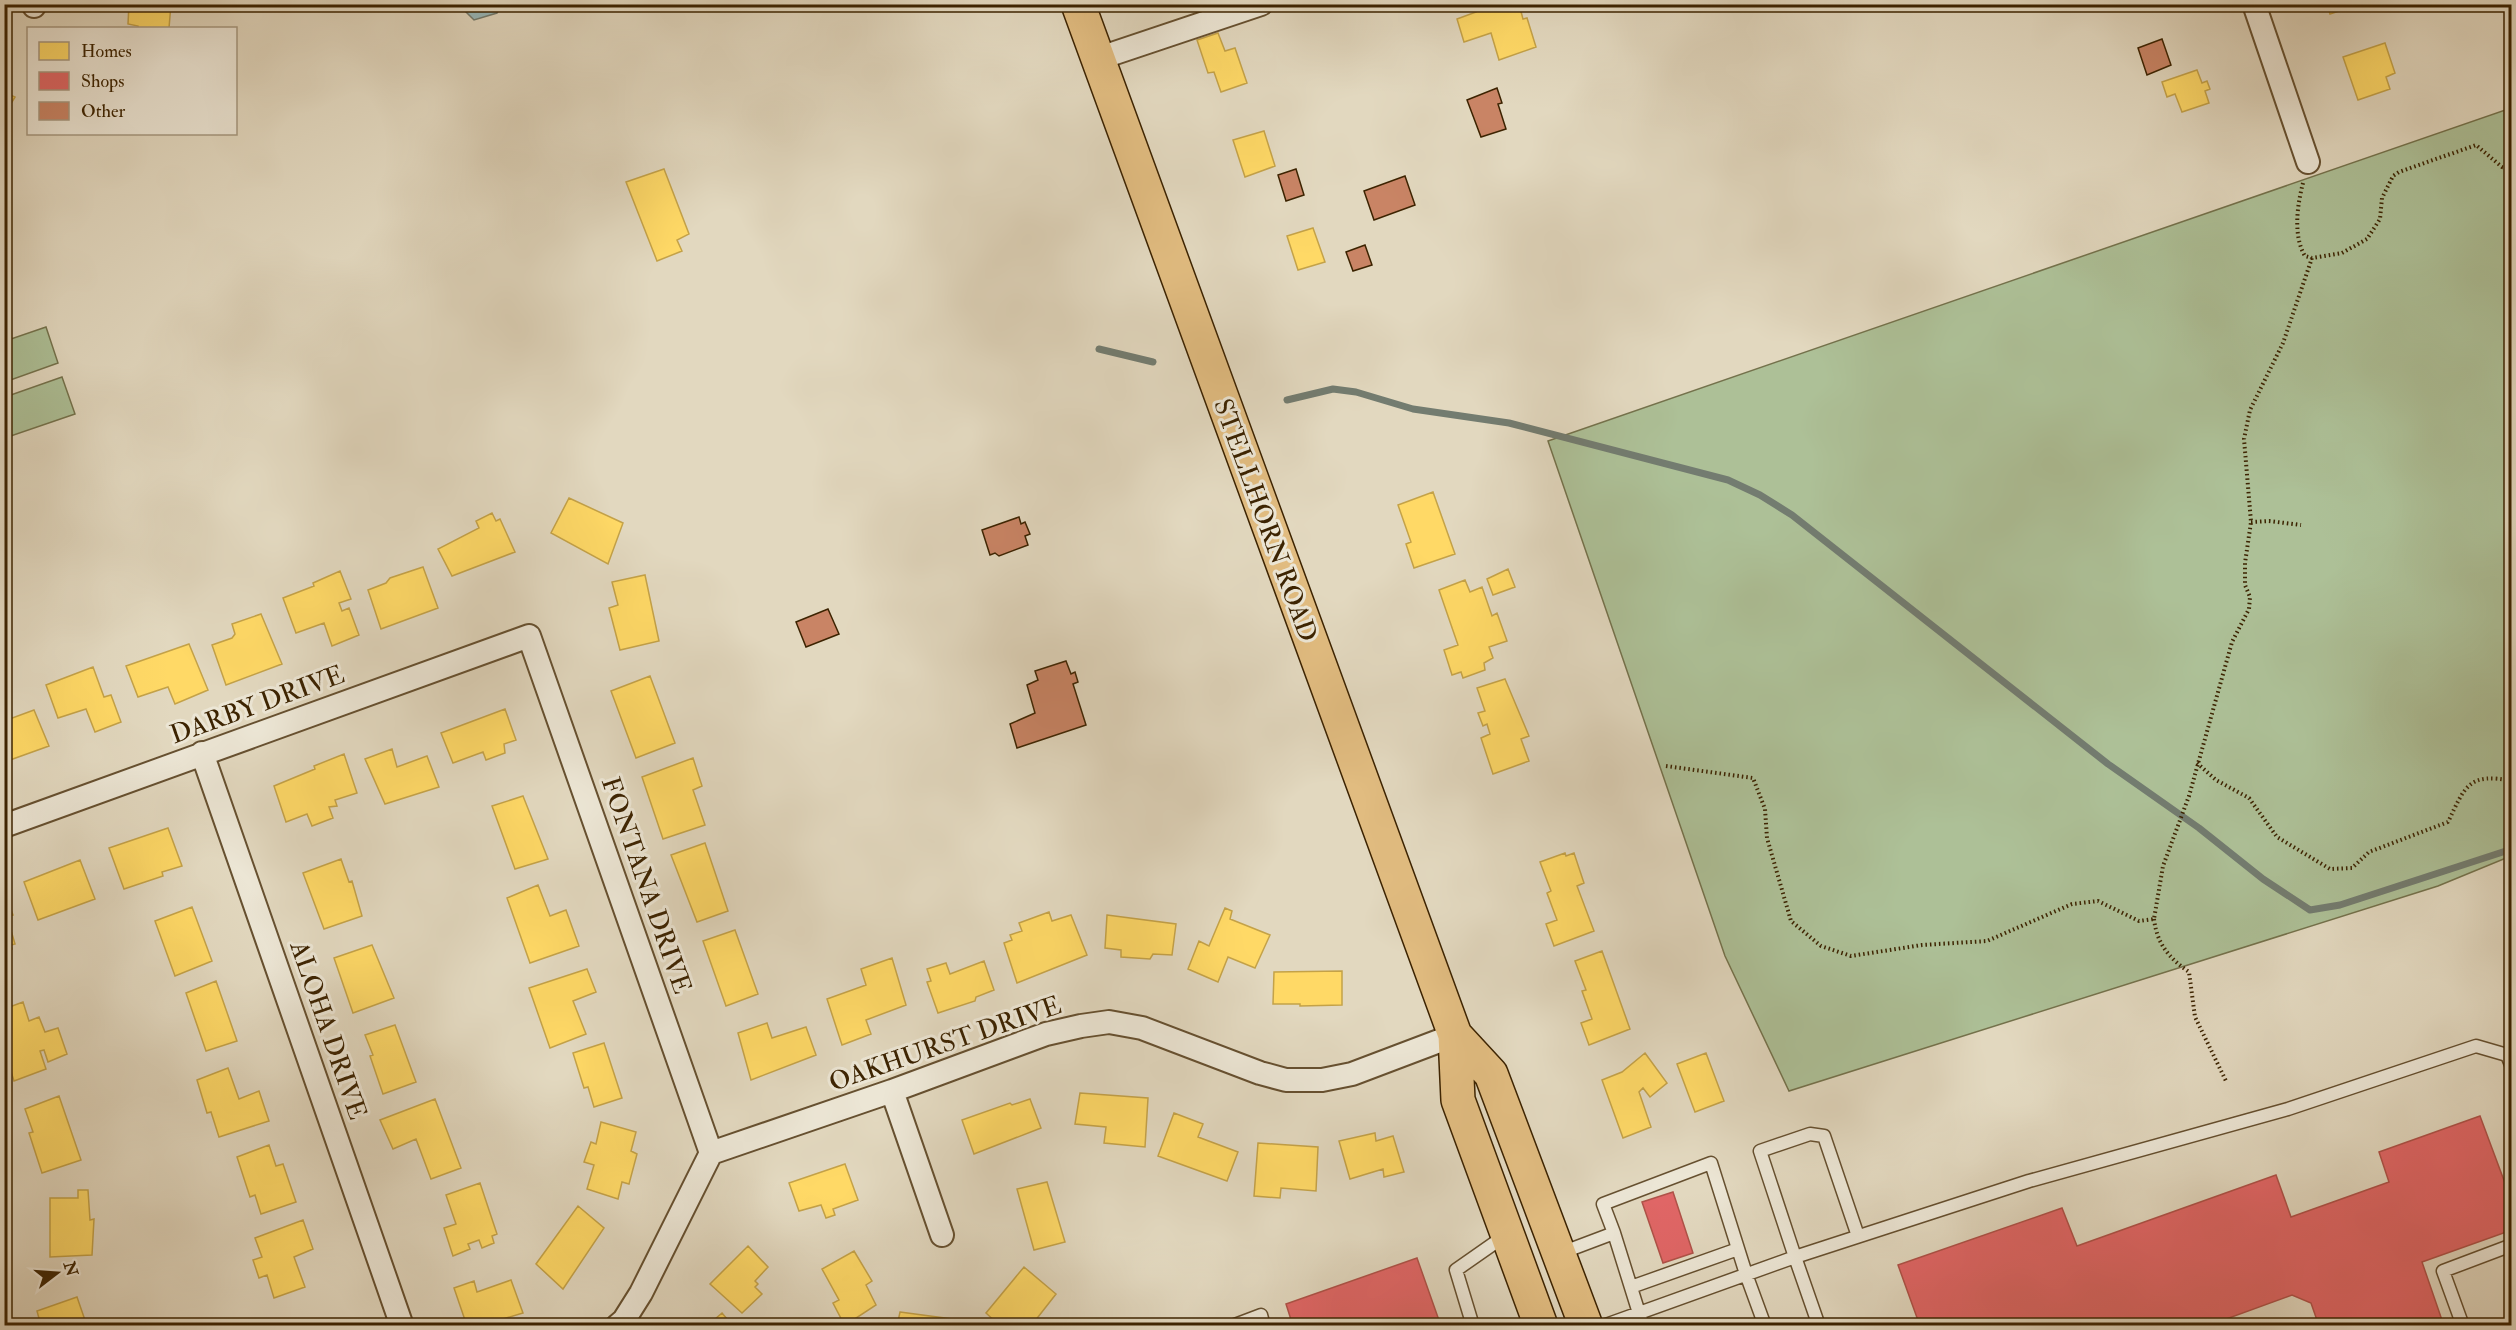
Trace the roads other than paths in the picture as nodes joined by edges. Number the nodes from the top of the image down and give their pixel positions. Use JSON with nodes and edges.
{"nodes":[{"id":1,"x":1078,"y":4,"type":"edge"},
{"id":2,"x":1261,"y":4,"type":"edge"},
{"id":3,"x":2254,"y":4,"type":"edge"},
{"id":4,"x":1097,"y":59,"type":"junction"},
{"id":5,"x":2308,"y":162,"type":"dead end"},
{"id":6,"x":529,"y":636,"type":"joint"},
{"id":7,"x":202,"y":753,"type":"junction"},
{"id":8,"x":4,"y":825,"type":"edge"},
{"id":9,"x":1455,"y":1035,"type":"junction"},
{"id":10,"x":2511,"y":1067,"type":"edge"},
{"id":11,"x":892,"y":1091,"type":"junction"},
{"id":12,"x":711,"y":1153,"type":"junction"},
{"id":13,"x":1614,"y":1233,"type":"junction"},
{"id":14,"x":1507,"y":1234,"type":"junction"},
{"id":15,"x":942,"y":1235,"type":"dead end"},
{"id":16,"x":1858,"y":1236,"type":"junction"},
{"id":17,"x":2511,"y":1248,"type":"edge"},
{"id":18,"x":1738,"y":1249,"type":"junction"},
{"id":19,"x":1560,"y":1253,"type":"junction"},
{"id":20,"x":1795,"y":1257,"type":"junction"},
{"id":21,"x":1746,"y":1274,"type":"junction"},
{"id":22,"x":1631,"y":1287,"type":"junction"},
{"id":23,"x":1638,"y":1311,"type":"junction"},
{"id":24,"x":402,"y":1326,"type":"edge"},
{"id":25,"x":617,"y":1326,"type":"edge"},
{"id":26,"x":1232,"y":1326,"type":"edge"},
{"id":27,"x":1264,"y":1326,"type":"edge"},
{"id":28,"x":1473,"y":1326,"type":"edge"},
{"id":29,"x":1541,"y":1326,"type":"edge"},
{"id":30,"x":1586,"y":1326,"type":"edge"},
{"id":31,"x":1603,"y":1326,"type":"edge"},
{"id":32,"x":1643,"y":1326,"type":"edge"},
{"id":33,"x":1765,"y":1326,"type":"edge"},
{"id":34,"x":1819,"y":1326,"type":"edge"},
{"id":35,"x":2463,"y":1326,"type":"edge"}],
"edges":[{"from":1,"to":4,"type":"main road","name":"STELLHORN ROAD"},
{"from":2,"to":4,"type":"street"},
{"from":3,"to":5,"type":"street"},
{"from":4,"to":9,"type":"main road","name":"STELLHORN ROAD"},
{"from":6,"to":7,"type":"street","name":"DARBY DRIVE"},
{"from":6,"to":12,"type":"street","name":"FONTANA DRIVE"},
{"from":7,"to":8,"type":"street","name":"DARBY DRIVE"},
{"from":7,"to":24,"type":"street","name":"ALOHA DRIVE"},
{"from":9,"to":11,"type":"street","name":"OAKHURST DRIVE"},
{"from":9,"to":14,"type":"main road","name":"STELLHORN ROAD"},
{"from":9,"to":19,"type":"main road","name":"STELLHORN ROAD"},
{"from":10,"to":16,"type":"lane"},
{"from":11,"to":12,"type":"street","name":"OAKHURST DRIVE"},
{"from":11,"to":15,"type":"street"},
{"from":12,"to":25,"type":"street"},
{"from":13,"to":18,"type":"lane"},
{"from":13,"to":19,"type":"lane"},
{"from":13,"to":22,"type":"lane"},
{"from":14,"to":28,"type":"lane"},
{"from":14,"to":29,"type":"main road","name":"STELLHORN ROAD"},
{"from":16,"to":20,"type":"lane"},
{"from":16,"to":20,"type":"lane"},
{"from":17,"to":35,"type":"lane"},
{"from":18,"to":21,"type":"lane"},
{"from":18,"to":22,"type":"lane"},
{"from":19,"to":30,"type":"main road","name":"STELLHORN ROAD"},
{"from":20,"to":21,"type":"lane"},
{"from":20,"to":34,"type":"lane"},
{"from":21,"to":23,"type":"lane"},
{"from":21,"to":33,"type":"lane"},
{"from":22,"to":23,"type":"lane"},
{"from":23,"to":31,"type":"lane"},
{"from":23,"to":32,"type":"lane"},
{"from":26,"to":27,"type":"lane"}]}
